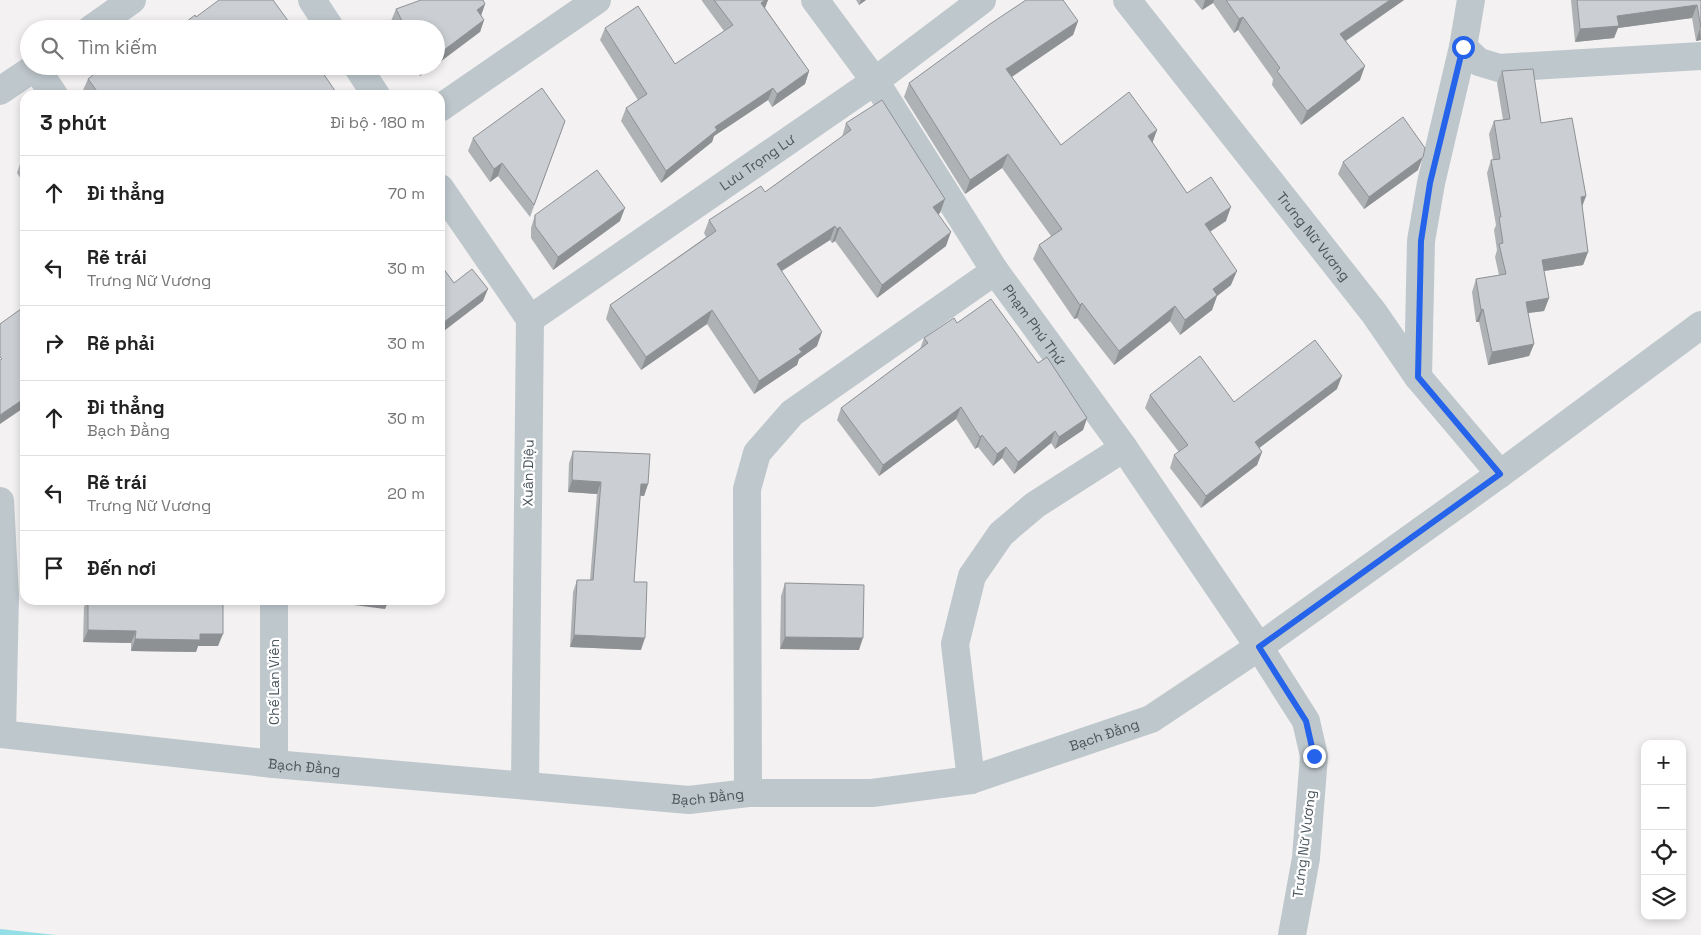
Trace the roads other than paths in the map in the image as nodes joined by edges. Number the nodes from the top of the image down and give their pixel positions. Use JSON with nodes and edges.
{"nodes":[{"id":1,"x":132,"y":0,"type":"edge"},
{"id":2,"x":312,"y":0,"type":"edge"},
{"id":3,"x":597,"y":0,"type":"edge"},
{"id":4,"x":815,"y":0,"type":"edge"},
{"id":5,"x":982,"y":0,"type":"edge"},
{"id":6,"x":1127,"y":0,"type":"edge"},
{"id":7,"x":1471,"y":0,"type":"edge"},
{"id":8,"x":104,"y":20,"type":"edge"},
{"id":9,"x":325,"y":20,"type":"edge"},
{"id":10,"x":1463,"y":47,"type":"junction"},
{"id":11,"x":1701,"y":56,"type":"edge"},
{"id":12,"x":24,"y":75,"type":"edge"},
{"id":13,"x":41,"y":75,"type":"edge"},
{"id":14,"x":363,"y":75,"type":"edge"},
{"id":15,"x":875,"y":81,"type":"junction"},
{"id":16,"x":51,"y":90,"type":"edge"},
{"id":17,"x":373,"y":90,"type":"edge"},
{"id":18,"x":0,"y":91,"type":"edge"},
{"id":19,"x":445,"y":105,"type":"edge"},
{"id":20,"x":445,"y":195,"type":"edge"},
{"id":21,"x":995,"y":272,"type":"junction"},
{"id":22,"x":530,"y":319,"type":"junction"},
{"id":23,"x":1701,"y":325,"type":"edge"},
{"id":24,"x":1418,"y":377,"type":"junction"},
{"id":25,"x":1124,"y":448,"type":"junction"},
{"id":26,"x":1500,"y":474,"type":"junction"},
{"id":27,"x":0,"y":501,"type":"edge"},
{"id":28,"x":274,"y":605,"type":"edge"},
{"id":29,"x":1259,"y":647,"type":"junction"},
{"id":30,"x":1,"y":734,"type":"edge"},
{"id":31,"x":274,"y":764,"type":"junction"},
{"id":32,"x":971,"y":780,"type":"junction"},
{"id":33,"x":524,"y":785,"type":"junction"},
{"id":34,"x":748,"y":793,"type":"junction"},
{"id":35,"x":1292,"y":935,"type":"edge"}],
"edges":[{"from":1,"to":8,"type":"street"},
{"from":2,"to":9,"type":"street"},
{"from":3,"to":19,"type":"street"},
{"from":4,"to":15,"type":"street","name":"Phạm Phú Thứ"},
{"from":5,"to":15,"type":"street","name":"Lưu Trọng Lư"},
{"from":6,"to":24,"type":"street","name":"Trưng Nữ Vương"},
{"from":7,"to":10,"type":"street"},
{"from":10,"to":11,"type":"street"},
{"from":10,"to":24,"type":"street"},
{"from":12,"to":18,"type":"street"},
{"from":13,"to":16,"type":"street"},
{"from":14,"to":17,"type":"street"},
{"from":15,"to":21,"type":"street","name":"Phạm Phú Thứ"},
{"from":15,"to":22,"type":"street","name":"Lưu Trọng Lư"},
{"from":20,"to":22,"type":"street"},
{"from":21,"to":25,"type":"street","name":"Phạm Phú Thứ"},
{"from":21,"to":34,"type":"street"},
{"from":22,"to":33,"type":"street","name":"Xuân Diệu"},
{"from":23,"to":26,"type":"street","name":"Bạch Đằng"},
{"from":24,"to":26,"type":"street","name":"Trưng Nữ Vương"},
{"from":25,"to":29,"type":"street","name":"Phạm Phú Thứ"},
{"from":25,"to":32,"type":"street"},
{"from":26,"to":29,"type":"street","name":"Bạch Đằng"},
{"from":27,"to":30,"type":"street"},
{"from":28,"to":31,"type":"street","name":"Chế Lan Viên"},
{"from":29,"to":32,"type":"street","name":"Bạch Đằng"},
{"from":29,"to":35,"type":"street","name":"Trưng Nữ Vương"},
{"from":30,"to":31,"type":"street","name":"Bạch Đằng"},
{"from":31,"to":33,"type":"street","name":"Bạch Đằng"},
{"from":32,"to":34,"type":"street","name":"Bạch Đằng"},
{"from":33,"to":34,"type":"street","name":"Bạch Đằng"}]}
